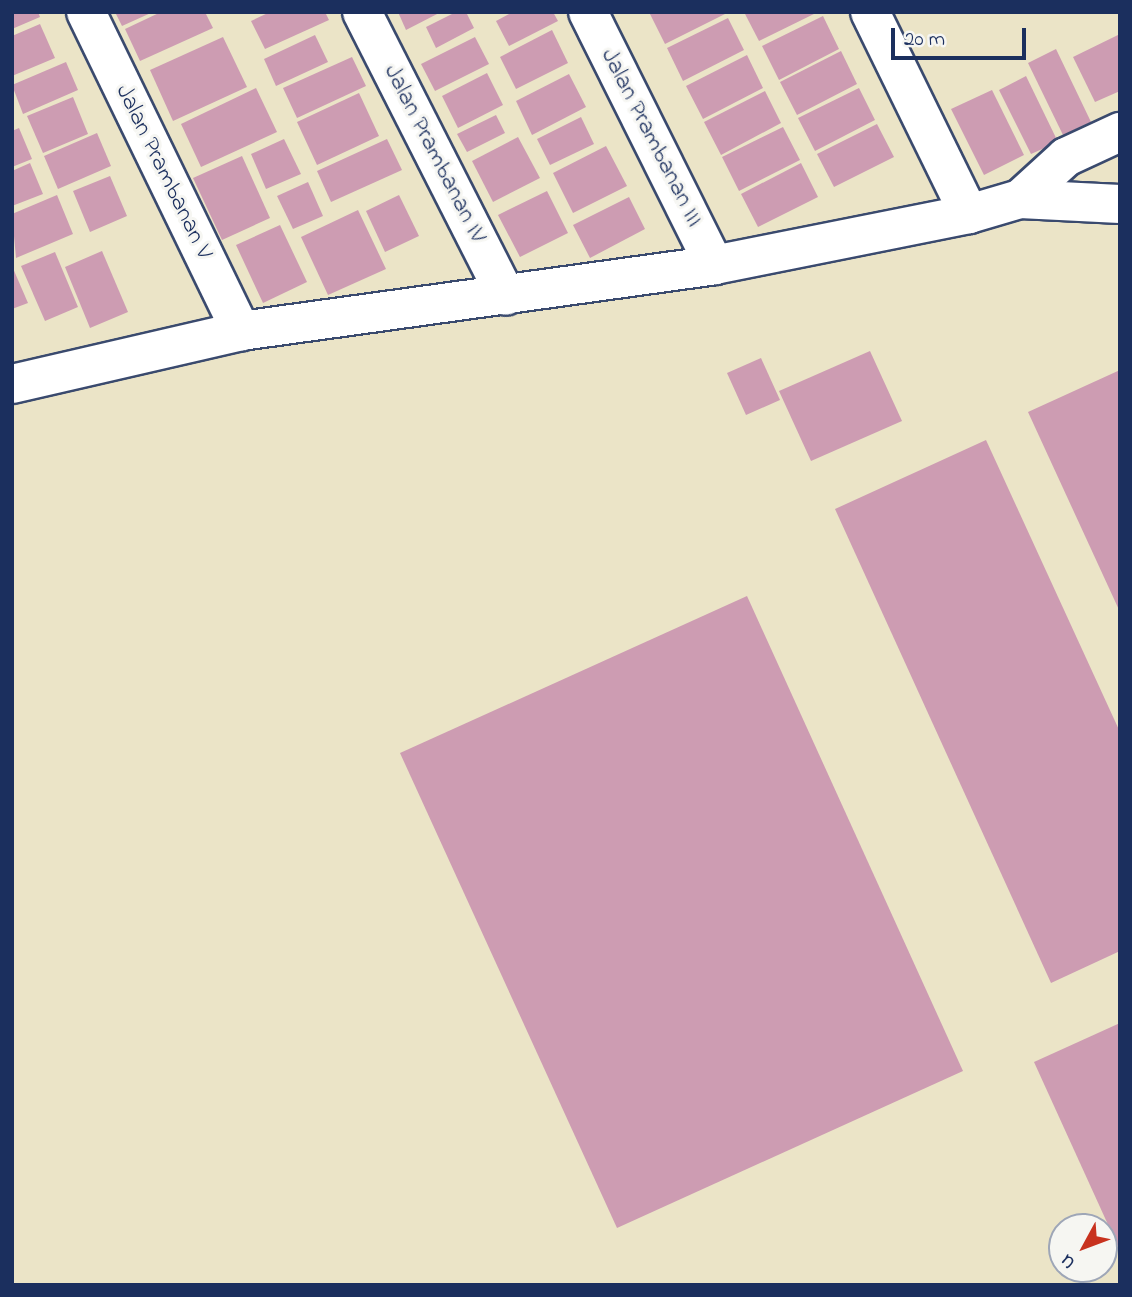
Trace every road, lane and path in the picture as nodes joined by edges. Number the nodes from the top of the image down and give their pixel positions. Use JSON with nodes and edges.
{"nodes":[{"id":1,"x":86,"y":12,"type":"edge"},
{"id":2,"x":362,"y":12,"type":"edge"},
{"id":3,"x":588,"y":12,"type":"edge"},
{"id":4,"x":870,"y":12,"type":"edge"},
{"id":5,"x":1120,"y":132,"type":"edge"},
{"id":6,"x":1020,"y":200,"type":"junction"},
{"id":7,"x":1120,"y":204,"type":"edge"},
{"id":8,"x":969,"y":214,"type":"junction"},
{"id":9,"x":714,"y":265,"type":"junction"},
{"id":10,"x":506,"y":296,"type":"junction"},
{"id":11,"x":241,"y":331,"type":"junction"},
{"id":12,"x":12,"y":384,"type":"edge"}],
"edges":[{"from":1,"to":11,"type":"street","name":"Jalan Prambanan V"},
{"from":2,"to":10,"type":"street","name":"Jalan Prambanan IV"},
{"from":3,"to":9,"type":"street","name":"Jalan Prambanan III"},
{"from":4,"to":8,"type":"street"},
{"from":5,"to":6,"type":"street"},
{"from":6,"to":7,"type":"street"},
{"from":6,"to":8,"type":"street"},
{"from":8,"to":9,"type":"street"},
{"from":9,"to":10,"type":"street"},
{"from":10,"to":11,"type":"street"},
{"from":11,"to":12,"type":"street"}]}
